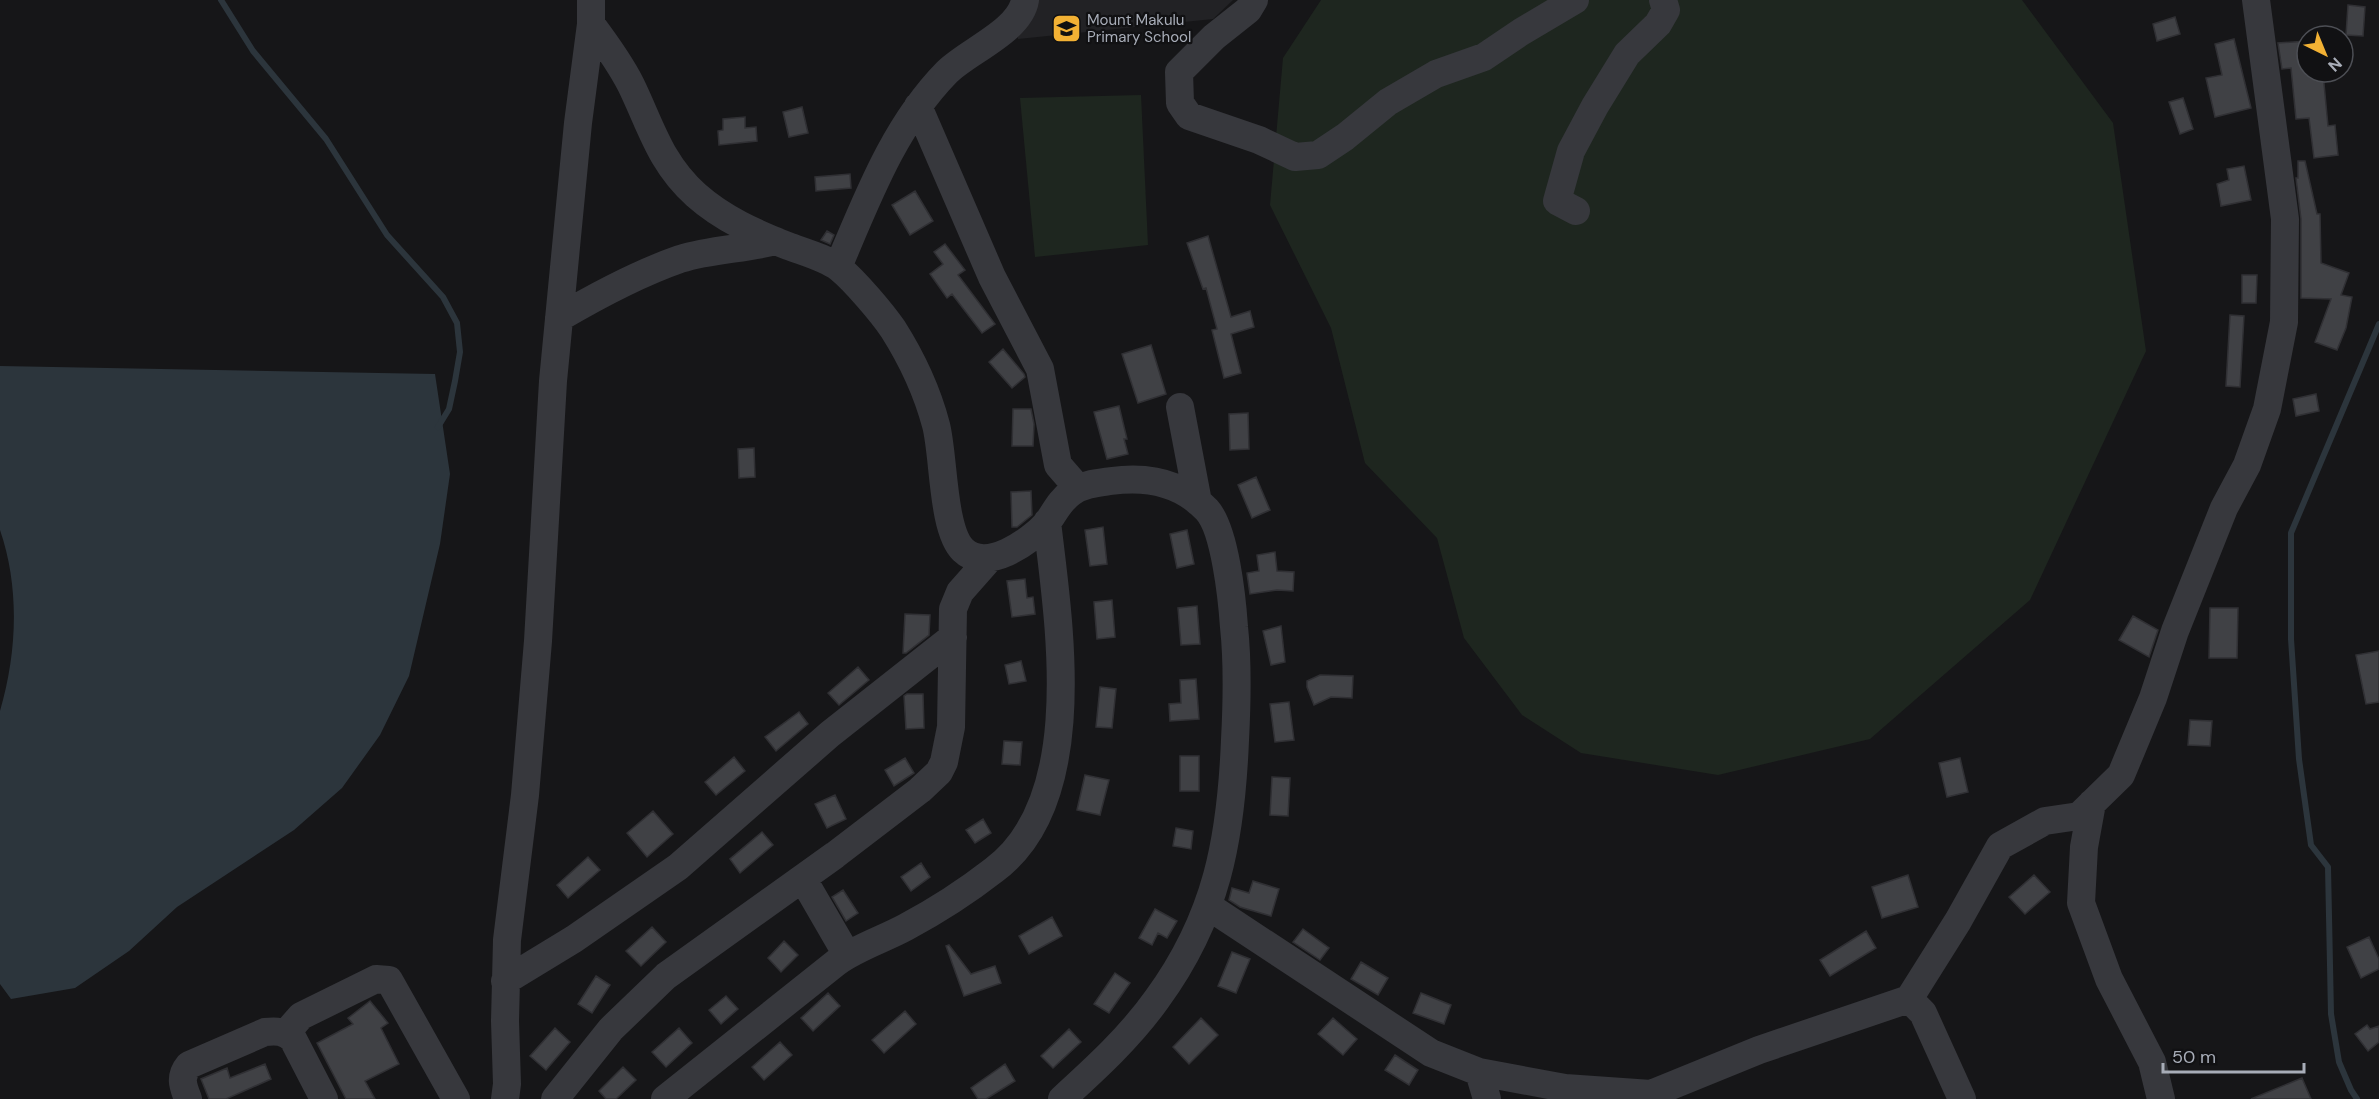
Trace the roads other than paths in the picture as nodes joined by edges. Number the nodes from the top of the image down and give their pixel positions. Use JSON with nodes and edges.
{"nodes":[{"id":1,"x":1025,"y":0,"type":"edge"},
{"id":2,"x":1254,"y":0,"type":"edge"},
{"id":3,"x":1575,"y":0,"type":"edge"},
{"id":4,"x":1663,"y":0,"type":"edge"},
{"id":5,"x":2256,"y":0,"type":"edge"},
{"id":6,"x":591,"y":12,"type":"edge"},
{"id":7,"x":918,"y":106,"type":"junction"},
{"id":8,"x":1576,"y":211,"type":"dead end"},
{"id":9,"x":776,"y":241,"type":"junction"},
{"id":10,"x":838,"y":267,"type":"junction"},
{"id":11,"x":559,"y":318,"type":"junction"},
{"id":12,"x":1180,"y":406,"type":"dead end"},
{"id":13,"x":1078,"y":488,"type":"junction"},
{"id":14,"x":1198,"y":502,"type":"junction"},
{"id":15,"x":1044,"y":532,"type":"junction"},
{"id":16,"x":977,"y":555,"type":"junction"},
{"id":17,"x":953,"y":637,"type":"junction"},
{"id":18,"x":2092,"y":802,"type":"junction"},
{"id":19,"x":803,"y":879,"type":"junction"},
{"id":20,"x":1208,"y":906,"type":"junction"},
{"id":21,"x":847,"y":955,"type":"junction"},
{"id":22,"x":505,"y":981,"type":"junction"},
{"id":23,"x":1909,"y":999,"type":"junction"},
{"id":24,"x":286,"y":1033,"type":"junction"},
{"id":25,"x":1479,"y":1072,"type":"junction"},
{"id":26,"x":188,"y":1099,"type":"edge"},
{"id":27,"x":324,"y":1099,"type":"edge"},
{"id":28,"x":456,"y":1099,"type":"edge"},
{"id":29,"x":505,"y":1099,"type":"edge"},
{"id":30,"x":555,"y":1099,"type":"edge"},
{"id":31,"x":665,"y":1099,"type":"edge"},
{"id":32,"x":1062,"y":1099,"type":"edge"},
{"id":33,"x":1487,"y":1099,"type":"edge"},
{"id":34,"x":1962,"y":1099,"type":"edge"},
{"id":35,"x":2161,"y":1099,"type":"edge"}],
"edges":[{"from":1,"to":7,"type":"street"},
{"from":2,"to":3,"type":"street"},
{"from":4,"to":8,"type":"street"},
{"from":5,"to":18,"type":"street"},
{"from":6,"to":9,"type":"street"},
{"from":6,"to":11,"type":"street"},
{"from":7,"to":10,"type":"street"},
{"from":7,"to":13,"type":"street"},
{"from":9,"to":10,"type":"street"},
{"from":9,"to":11,"type":"street"},
{"from":10,"to":16,"type":"street"},
{"from":11,"to":22,"type":"street"},
{"from":12,"to":14,"type":"street"},
{"from":13,"to":14,"type":"street"},
{"from":13,"to":15,"type":"street"},
{"from":14,"to":20,"type":"street"},
{"from":15,"to":16,"type":"street"},
{"from":15,"to":21,"type":"street"},
{"from":16,"to":17,"type":"street"},
{"from":17,"to":19,"type":"street"},
{"from":17,"to":22,"type":"street"},
{"from":18,"to":23,"type":"street"},
{"from":18,"to":35,"type":"street"},
{"from":19,"to":21,"type":"street"},
{"from":19,"to":30,"type":"street"},
{"from":20,"to":25,"type":"street"},
{"from":20,"to":32,"type":"street"},
{"from":21,"to":31,"type":"street"},
{"from":22,"to":29,"type":"street"},
{"from":23,"to":25,"type":"street"},
{"from":23,"to":34,"type":"street"},
{"from":24,"to":26,"type":"street"},
{"from":24,"to":27,"type":"street"},
{"from":24,"to":28,"type":"street"},
{"from":25,"to":33,"type":"street"}]}
